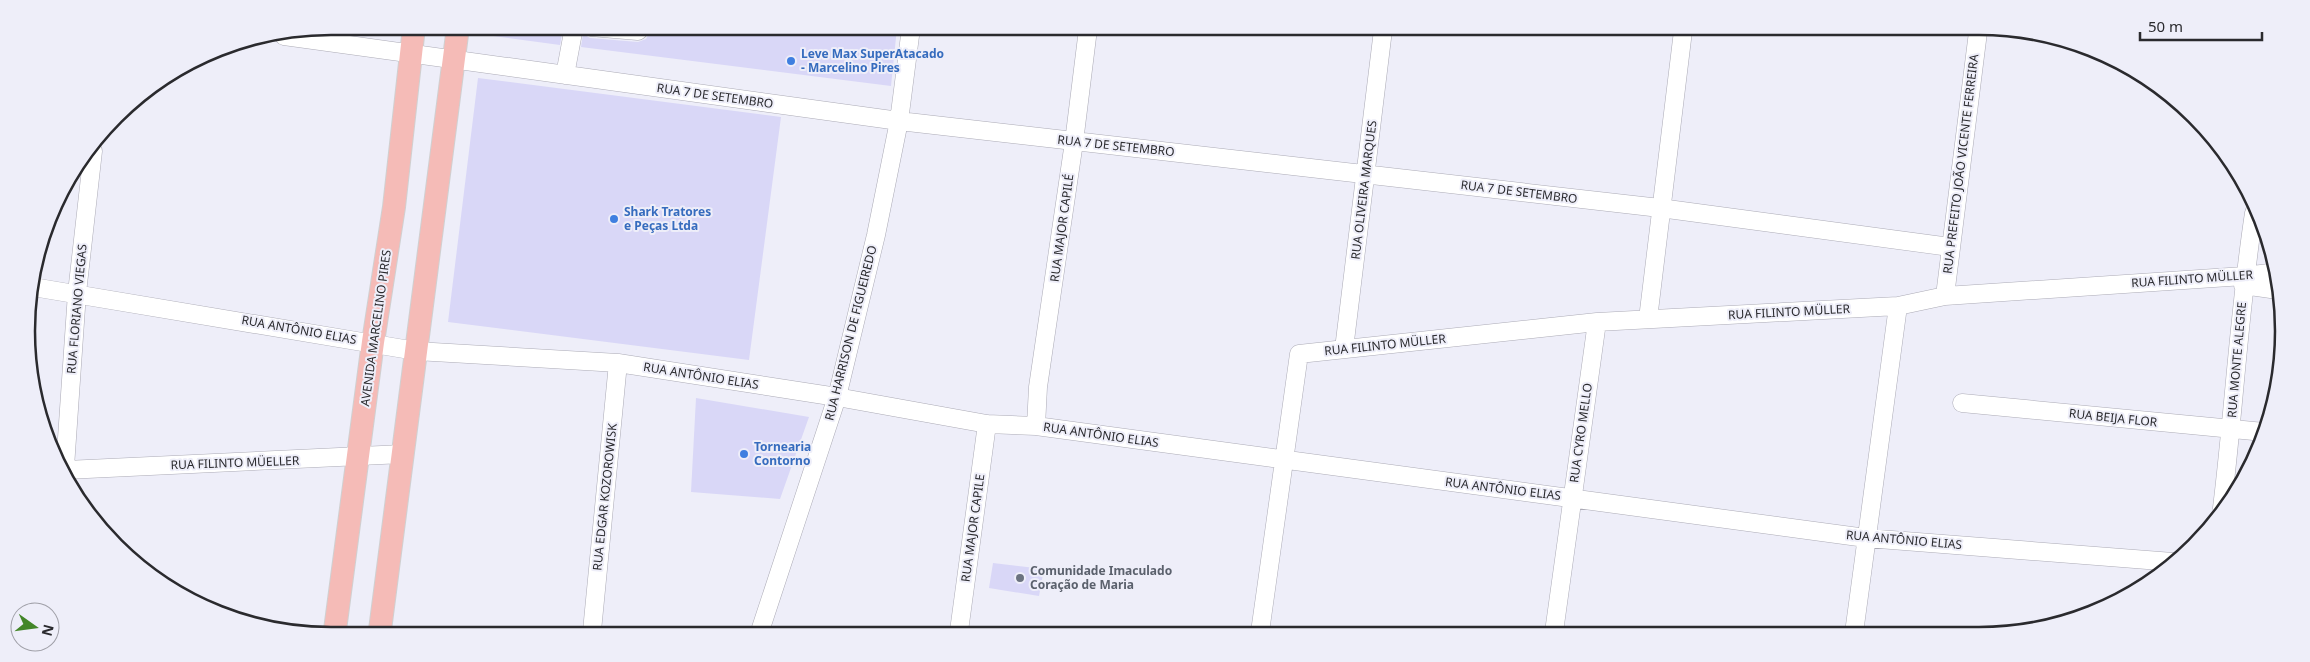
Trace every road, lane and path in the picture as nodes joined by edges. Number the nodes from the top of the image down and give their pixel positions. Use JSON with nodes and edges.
{"nodes":[{"id":1,"x":413,"y":35,"type":"edge"},
{"id":2,"x":457,"y":35,"type":"edge"},
{"id":3,"x":572,"y":35,"type":"edge"},
{"id":4,"x":910,"y":35,"type":"edge"},
{"id":5,"x":1087,"y":35,"type":"edge"},
{"id":6,"x":1382,"y":35,"type":"edge"},
{"id":7,"x":1682,"y":35,"type":"edge"},
{"id":8,"x":1978,"y":35,"type":"edge"},
{"id":9,"x":296,"y":38,"type":"edge"},
{"id":10,"x":411,"y":52,"type":"junction"},
{"id":11,"x":453,"y":60,"type":"junction"},
{"id":12,"x":565,"y":75,"type":"junction"},
{"id":13,"x":899,"y":121,"type":"junction"},
{"id":14,"x":1074,"y":142,"type":"junction"},
{"id":15,"x":91,"y":158,"type":"edge"},
{"id":16,"x":1366,"y":174,"type":"junction"},
{"id":17,"x":1660,"y":208,"type":"junction"},
{"id":18,"x":2253,"y":220,"type":"edge"},
{"id":19,"x":1950,"y":247,"type":"junction"},
{"id":20,"x":2269,"y":274,"type":"edge"},
{"id":21,"x":2244,"y":281,"type":"junction"},
{"id":22,"x":39,"y":288,"type":"edge"},
{"id":23,"x":2271,"y":288,"type":"edge"},
{"id":24,"x":77,"y":293,"type":"junction"},
{"id":25,"x":1945,"y":296,"type":"junction"},
{"id":26,"x":1898,"y":306,"type":"junction"},
{"id":27,"x":1648,"y":319,"type":"junction"},
{"id":28,"x":1597,"y":322,"type":"junction"},
{"id":29,"x":372,"y":342,"type":"junction"},
{"id":30,"x":1344,"y":349,"type":"junction"},
{"id":31,"x":416,"y":351,"type":"junction"},
{"id":32,"x":618,"y":363,"type":"junction"},
{"id":33,"x":837,"y":397,"type":"junction"},
{"id":34,"x":1962,"y":403,"type":"dead end"},
{"id":35,"x":987,"y":424,"type":"junction"},
{"id":36,"x":1036,"y":426,"type":"junction"},
{"id":37,"x":2231,"y":430,"type":"junction"},
{"id":38,"x":2257,"y":432,"type":"edge"},
{"id":39,"x":403,"y":454,"type":"junction"},
{"id":40,"x":357,"y":458,"type":"junction"},
{"id":41,"x":1286,"y":461,"type":"junction"},
{"id":42,"x":66,"y":463,"type":"edge"},
{"id":43,"x":70,"y":469,"type":"edge"},
{"id":44,"x":1571,"y":498,"type":"junction"},
{"id":45,"x":2223,"y":498,"type":"edge"},
{"id":46,"x":1866,"y":538,"type":"junction"},
{"id":47,"x":2165,"y":561,"type":"edge"},
{"id":48,"x":335,"y":627,"type":"edge"},
{"id":49,"x":380,"y":627,"type":"edge"},
{"id":50,"x":592,"y":627,"type":"edge"},
{"id":51,"x":761,"y":627,"type":"edge"},
{"id":52,"x":960,"y":627,"type":"edge"},
{"id":53,"x":1261,"y":627,"type":"edge"},
{"id":54,"x":1555,"y":627,"type":"edge"},
{"id":55,"x":1855,"y":627,"type":"edge"}],
"edges":[{"from":1,"to":10,"type":"main road","name":"AVENIDA MARCELINO PIRES"},
{"from":2,"to":11,"type":"main road"},
{"from":3,"to":12,"type":"street"},
{"from":4,"to":13,"type":"street","name":"RUA HARRISON DE FIGUEIREDO"},
{"from":5,"to":14,"type":"street","name":"RUA MAJOR CAPILÉ"},
{"from":6,"to":16,"type":"street","name":"RUA OLIVEIRA MARQUES"},
{"from":7,"to":17,"type":"street"},
{"from":8,"to":19,"type":"street","name":"RUA PREFEITO JOÃO VICENTE FERREIRA"},
{"from":9,"to":10,"type":"street","name":"RUA 7 DE SETEMBRO"},
{"from":10,"to":11,"type":"street","name":"RUA 7 DE SETEMBRO"},
{"from":10,"to":29,"type":"main road","name":"AVENIDA MARCELINO PIRES"},
{"from":11,"to":12,"type":"street","name":"RUA 7 DE SETEMBRO"},
{"from":11,"to":31,"type":"main road"},
{"from":12,"to":13,"type":"street","name":"RUA 7 DE SETEMBRO"},
{"from":13,"to":14,"type":"street","name":"RUA 7 DE SETEMBRO"},
{"from":13,"to":33,"type":"street","name":"RUA HARRISON DE FIGUEIREDO"},
{"from":14,"to":16,"type":"street","name":"RUA 7 DE SETEMBRO"},
{"from":14,"to":36,"type":"street","name":"RUA MAJOR CAPILÉ"},
{"from":15,"to":24,"type":"street","name":"RUA FLORIANO VIEGAS"},
{"from":16,"to":17,"type":"street","name":"RUA 7 DE SETEMBRO"},
{"from":16,"to":30,"type":"street","name":"RUA OLIVEIRA MARQUES"},
{"from":17,"to":19,"type":"street","name":"RUA 7 DE SETEMBRO"},
{"from":17,"to":27,"type":"street"},
{"from":18,"to":21,"type":"street","name":"RUA MONTE ALEGRE"},
{"from":19,"to":25,"type":"street","name":"RUA PREFEITO JOÃO VICENTE FERREIRA"},
{"from":20,"to":21,"type":"street","name":"RUA FILINTO MÜLLER"},
{"from":21,"to":23,"type":"street"},
{"from":21,"to":25,"type":"street","name":"RUA FILINTO MÜLLER"},
{"from":21,"to":37,"type":"street","name":"RUA MONTE ALEGRE"},
{"from":22,"to":24,"type":"street","name":"RUA ANTÔNIO ELIAS"},
{"from":24,"to":29,"type":"street","name":"RUA ANTÔNIO ELIAS"},
{"from":24,"to":42,"type":"street","name":"RUA FLORIANO VIEGAS"},
{"from":25,"to":26,"type":"street","name":"RUA FILINTO MÜLLER"},
{"from":26,"to":27,"type":"street","name":"RUA FILINTO MÜLLER"},
{"from":26,"to":46,"type":"street"},
{"from":27,"to":28,"type":"street","name":"RUA FILINTO MÜLLER"},
{"from":28,"to":30,"type":"street","name":"RUA FILINTO MÜLLER"},
{"from":28,"to":44,"type":"street","name":"RUA CYRO MELLO"},
{"from":29,"to":31,"type":"street","name":"RUA ANTÔNIO ELIAS"},
{"from":29,"to":40,"type":"main road","name":"AVENIDA MARCELINO PIRES"},
{"from":30,"to":41,"type":"street","name":"RUA FILINTO MÜLLER"},
{"from":31,"to":32,"type":"street","name":"RUA ANTÔNIO ELIAS"},
{"from":31,"to":39,"type":"main road"},
{"from":32,"to":33,"type":"street","name":"RUA ANTÔNIO ELIAS"},
{"from":32,"to":50,"type":"street","name":"RUA EDGAR KOZOROWISK"},
{"from":33,"to":35,"type":"street","name":"RUA ANTÔNIO ELIAS"},
{"from":33,"to":51,"type":"street","name":"RUA HARRISON DE FIGUEIREDO"},
{"from":34,"to":37,"type":"street","name":"RUA BEIJA FLOR"},
{"from":35,"to":36,"type":"street","name":"RUA ANTÔNIO ELIAS"},
{"from":35,"to":52,"type":"street","name":"RUA MAJOR CAPILE"},
{"from":36,"to":41,"type":"street","name":"RUA ANTÔNIO ELIAS"},
{"from":37,"to":38,"type":"street","name":"RUA BEIJA FLOR"},
{"from":37,"to":45,"type":"street","name":"RUA MONTE ALEGRE"},
{"from":39,"to":40,"type":"street","name":"RUA FILINTO MÜELLER"},
{"from":39,"to":49,"type":"main road"},
{"from":40,"to":43,"type":"street","name":"RUA FILINTO MÜELLER"},
{"from":40,"to":48,"type":"main road","name":"AVENIDA MARCELINO PIRES"},
{"from":41,"to":44,"type":"street","name":"RUA ANTÔNIO ELIAS"},
{"from":41,"to":53,"type":"street"},
{"from":44,"to":46,"type":"street","name":"RUA ANTÔNIO ELIAS"},
{"from":44,"to":54,"type":"street","name":"RUA CYRO MELLO"},
{"from":46,"to":47,"type":"street","name":"RUA ANTÔNIO ELIAS"},
{"from":46,"to":55,"type":"street"}]}
